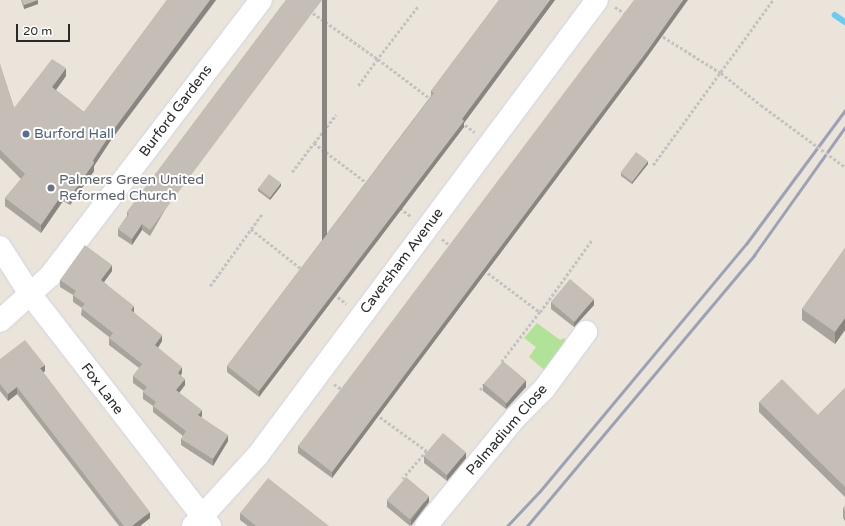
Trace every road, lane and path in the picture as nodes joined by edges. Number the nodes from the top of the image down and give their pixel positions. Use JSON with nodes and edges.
{"nodes":[{"id":1,"x":261,"y":0,"type":"edge"},
{"id":2,"x":773,"y":0,"type":"edge"},
{"id":3,"x":604,"y":2,"type":"edge"},
{"id":4,"x":418,"y":7,"type":"dead end"},
{"id":5,"x":307,"y":9,"type":"edge"},
{"id":6,"x":630,"y":16,"type":"edge"},
{"id":7,"x":656,"y":32,"type":"edge"},
{"id":8,"x":378,"y":59,"type":"junction"},
{"id":9,"x":720,"y":73,"type":"junction"},
{"id":10,"x":358,"y":87,"type":"dead end"},
{"id":11,"x":434,"y":101,"type":"edge"},
{"id":12,"x":336,"y":115,"type":"dead end"},
{"id":13,"x":459,"y":120,"type":"edge"},
{"id":14,"x":314,"y":143,"type":"junction"},
{"id":15,"x":490,"y":143,"type":"junction"},
{"id":16,"x":653,"y":165,"type":"dead end"},
{"id":17,"x":845,"y":167,"type":"edge"},
{"id":18,"x":292,"y":172,"type":"dead end"},
{"id":19,"x":370,"y":186,"type":"edge"},
{"id":20,"x":395,"y":205,"type":"edge"},
{"id":21,"x":262,"y":214,"type":"dead end"},
{"id":22,"x":426,"y":228,"type":"junction"},
{"id":23,"x":251,"y":229,"type":"junction"},
{"id":24,"x":592,"y":240,"type":"dead end"},
{"id":25,"x":0,"y":247,"type":"edge"},
{"id":26,"x":458,"y":252,"type":"edge"},
{"id":27,"x":477,"y":266,"type":"edge"},
{"id":28,"x":306,"y":272,"type":"edge"},
{"id":29,"x":210,"y":286,"type":"dead end"},
{"id":30,"x":331,"y":291,"type":"edge"},
{"id":31,"x":30,"y":294,"type":"junction"},
{"id":32,"x":540,"y":312,"type":"junction"},
{"id":33,"x":362,"y":316,"type":"junction"},
{"id":34,"x":0,"y":321,"type":"edge"},
{"id":35,"x":586,"y":332,"type":"dead end"},
{"id":36,"x":498,"y":366,"type":"edge"},
{"id":37,"x":319,"y":373,"type":"junction"},
{"id":38,"x":489,"y":378,"type":"edge"},
{"id":39,"x":480,"y":390,"type":"dead end"},
{"id":40,"x":344,"y":391,"type":"edge"},
{"id":41,"x":370,"y":410,"type":"edge"},
{"id":42,"x":403,"y":479,"type":"edge"},
{"id":43,"x":202,"y":523,"type":"edge"},
{"id":44,"x":426,"y":526,"type":"edge"}],
"edges":[{"from":1,"to":31,"type":"street","name":"Burford Gardens"},
{"from":2,"to":9,"type":"path"},
{"from":3,"to":6,"type":"path"},
{"from":3,"to":15,"type":"street","name":"Caversham Avenue"},
{"from":4,"to":8,"type":"path"},
{"from":5,"to":8,"type":"path"},
{"from":7,"to":9,"type":"path"},
{"from":8,"to":10,"type":"path"},
{"from":8,"to":11,"type":"path"},
{"from":9,"to":16,"type":"path"},
{"from":9,"to":17,"type":"path","bridge":true},
{"from":12,"to":14,"type":"path"},
{"from":13,"to":15,"type":"path"},
{"from":14,"to":18,"type":"path"},
{"from":14,"to":19,"type":"path"},
{"from":15,"to":22,"type":"street","name":"Caversham Avenue"},
{"from":20,"to":22,"type":"path"},
{"from":21,"to":23,"type":"path"},
{"from":22,"to":26,"type":"path"},
{"from":22,"to":33,"type":"street","name":"Caversham Avenue"},
{"from":23,"to":28,"type":"path"},
{"from":23,"to":29,"type":"path"},
{"from":24,"to":32,"type":"path"},
{"from":25,"to":31,"type":"street","name":"Fox Lane"},
{"from":27,"to":32,"type":"path"},
{"from":30,"to":33,"type":"path"},
{"from":31,"to":34,"type":"street","name":"Burford Gardens"},
{"from":31,"to":43,"type":"street","name":"Fox Lane"},
{"from":32,"to":36,"type":"path"},
{"from":33,"to":37,"type":"street","name":"Caversham Avenue"},
{"from":35,"to":44,"type":"street","name":"Palmadium Close"},
{"from":37,"to":40,"type":"path"},
{"from":37,"to":43,"type":"street","name":"Caversham Avenue"},
{"from":38,"to":39,"type":"path"},
{"from":41,"to":42,"type":"path"}]}
